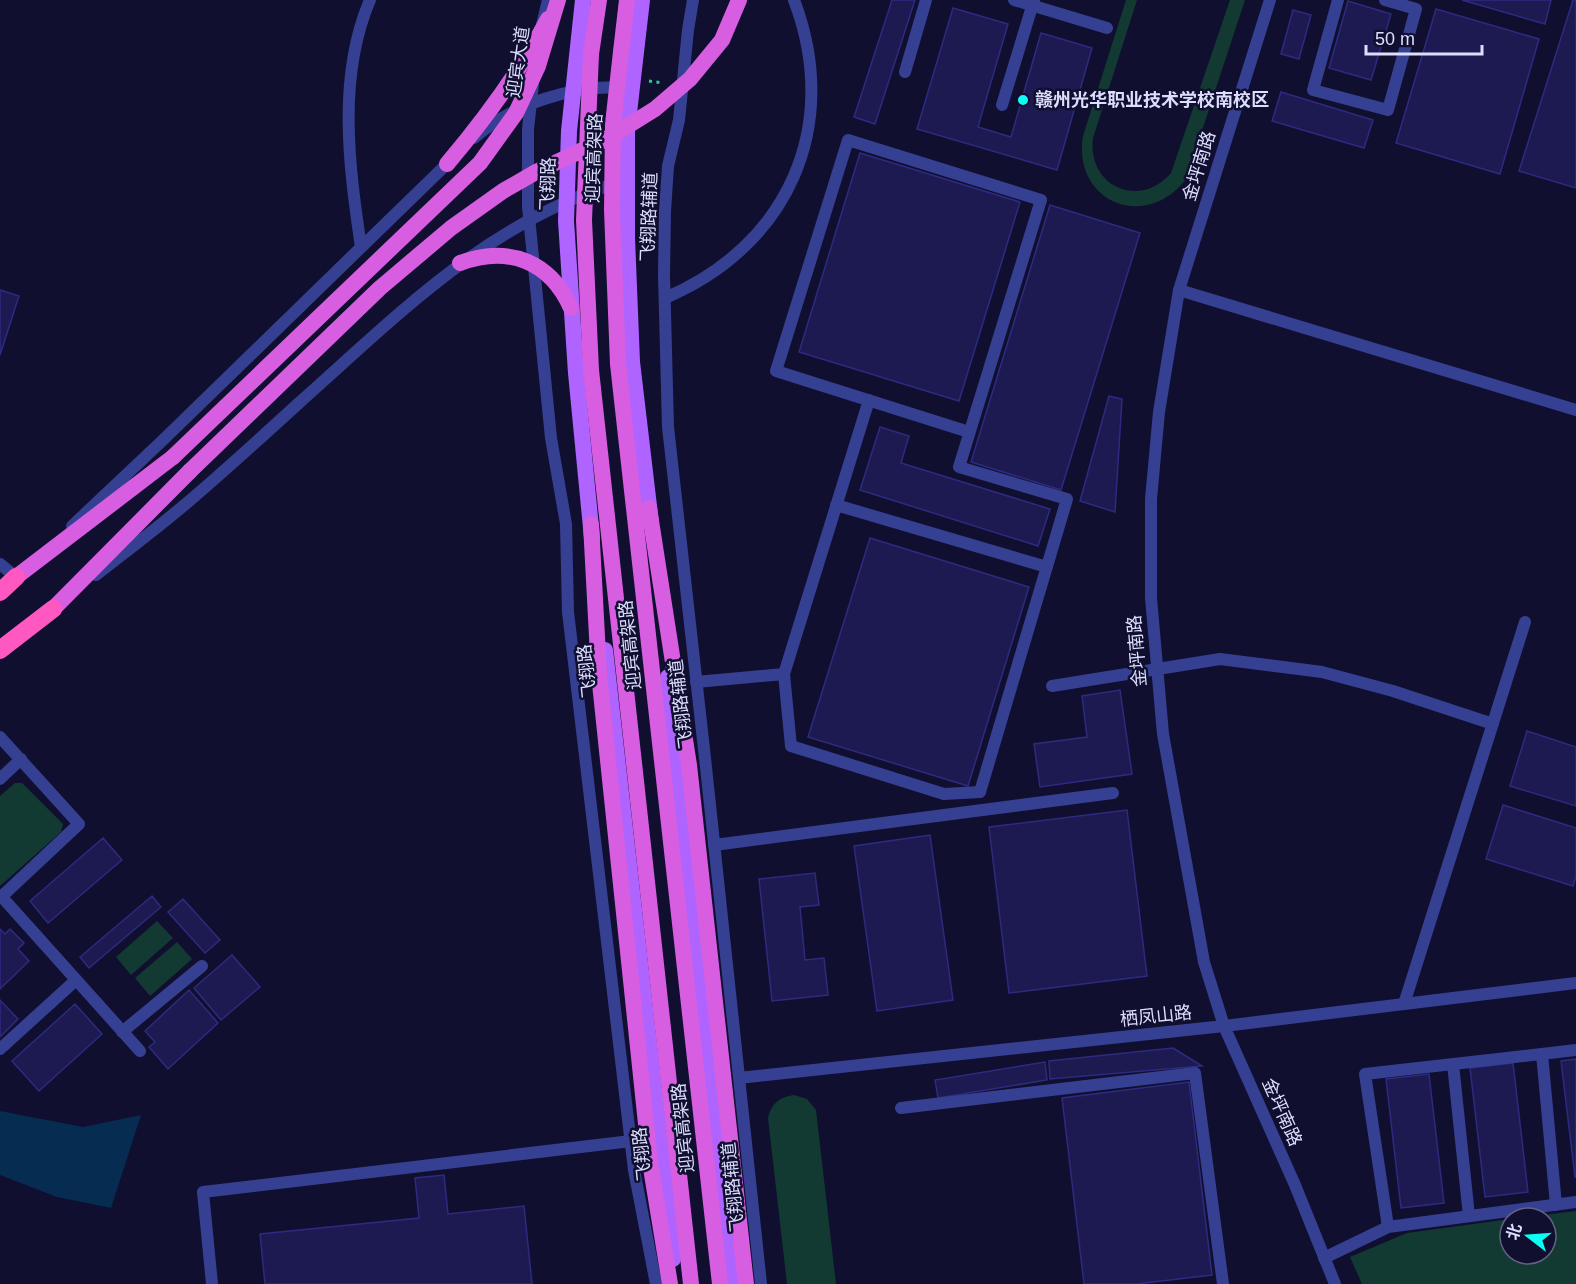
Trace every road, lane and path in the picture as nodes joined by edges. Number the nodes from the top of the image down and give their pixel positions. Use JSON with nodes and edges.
{"nodes":[{"id":1,"x":370,"y":0,"type":"edge"},
{"id":2,"x":548,"y":0,"type":"edge"},
{"id":3,"x":558,"y":0,"type":"edge"},
{"id":4,"x":583,"y":0,"type":"edge"},
{"id":5,"x":599,"y":0,"type":"edge"},
{"id":6,"x":627,"y":0,"type":"edge"},
{"id":7,"x":642,"y":0,"type":"edge"},
{"id":8,"x":693,"y":0,"type":"edge"},
{"id":9,"x":739,"y":0,"type":"edge"},
{"id":10,"x":794,"y":0,"type":"edge"},
{"id":11,"x":926,"y":0,"type":"edge"},
{"id":12,"x":1014,"y":0,"type":"edge"},
{"id":13,"x":1270,"y":0,"type":"edge"},
{"id":14,"x":1338,"y":0,"type":"edge"},
{"id":15,"x":1385,"y":0,"type":"edge"},
{"id":16,"x":1033,"y":3,"type":"edge"},
{"id":17,"x":1107,"y":28,"type":"dead end"},
{"id":18,"x":540,"y":34,"type":"junction"},
{"id":19,"x":905,"y":72,"type":"dead end"},
{"id":20,"x":632,"y":87,"type":"junction"},
{"id":21,"x":573,"y":91,"type":"junction"},
{"id":22,"x":531,"y":104,"type":"junction"},
{"id":23,"x":1002,"y":105,"type":"dead end"},
{"id":24,"x":447,"y":164,"type":"junction"},
{"id":25,"x":627,"y":180,"type":"junction"},
{"id":26,"x":567,"y":201,"type":"junction"},
{"id":27,"x":530,"y":219,"type":"junction"},
{"id":28,"x":361,"y":247,"type":"junction"},
{"id":29,"x":460,"y":263,"type":"junction"},
{"id":30,"x":534,"y":265,"type":"junction"},
{"id":31,"x":1179,"y":290,"type":"junction"},
{"id":32,"x":665,"y":298,"type":"junction"},
{"id":33,"x":571,"y":308,"type":"junction"},
{"id":34,"x":869,"y":400,"type":"junction"},
{"id":35,"x":1576,"y":410,"type":"edge"},
{"id":36,"x":969,"y":432,"type":"junction"},
{"id":37,"x":836,"y":505,"type":"junction"},
{"id":38,"x":649,"y":508,"type":"junction"},
{"id":39,"x":591,"y":524,"type":"junction"},
{"id":40,"x":0,"y":564,"type":"edge"},
{"id":41,"x":1047,"y":567,"type":"junction"},
{"id":42,"x":16,"y":578,"type":"junction"},
{"id":43,"x":0,"y":591,"type":"edge"},
{"id":44,"x":53,"y":609,"type":"junction"},
{"id":45,"x":1525,"y":622,"type":"dead end"},
{"id":46,"x":0,"y":650,"type":"edge"},
{"id":47,"x":1157,"y":669,"type":"junction"},
{"id":48,"x":784,"y":674,"type":"junction"},
{"id":49,"x":696,"y":682,"type":"junction"},
{"id":50,"x":1052,"y":686,"type":"dead end"},
{"id":51,"x":1493,"y":724,"type":"junction"},
{"id":52,"x":0,"y":737,"type":"edge"},
{"id":53,"x":21,"y":759,"type":"junction"},
{"id":54,"x":0,"y":779,"type":"edge"},
{"id":55,"x":1113,"y":793,"type":"dead end"},
{"id":56,"x":714,"y":845,"type":"junction"},
{"id":57,"x":1,"y":897,"type":"edge"},
{"id":58,"x":202,"y":966,"type":"dead end"},
{"id":59,"x":76,"y":980,"type":"junction"},
{"id":60,"x":1576,"y":983,"type":"edge"},
{"id":61,"x":1404,"y":1004,"type":"junction"},
{"id":62,"x":1224,"y":1026,"type":"junction"},
{"id":63,"x":122,"y":1032,"type":"junction"},
{"id":64,"x":0,"y":1049,"type":"edge"},
{"id":65,"x":1576,"y":1050,"type":"edge"},
{"id":66,"x":140,"y":1051,"type":"dead end"},
{"id":67,"x":1542,"y":1054,"type":"junction"},
{"id":68,"x":1453,"y":1064,"type":"junction"},
{"id":69,"x":739,"y":1078,"type":"junction"},
{"id":70,"x":901,"y":1108,"type":"dead end"},
{"id":71,"x":631,"y":1141,"type":"junction"},
{"id":72,"x":1576,"y":1202,"type":"edge"},
{"id":73,"x":1556,"y":1205,"type":"junction"},
{"id":74,"x":1469,"y":1216,"type":"junction"},
{"id":75,"x":1388,"y":1227,"type":"junction"},
{"id":76,"x":1324,"y":1258,"type":"junction"},
{"id":77,"x":212,"y":1284,"type":"edge"},
{"id":78,"x":656,"y":1284,"type":"edge"},
{"id":79,"x":670,"y":1284,"type":"edge"},
{"id":80,"x":676,"y":1284,"type":"edge"},
{"id":81,"x":691,"y":1284,"type":"edge"},
{"id":82,"x":720,"y":1284,"type":"edge"},
{"id":83,"x":734,"y":1284,"type":"edge"},
{"id":84,"x":746,"y":1284,"type":"edge"},
{"id":85,"x":761,"y":1284,"type":"edge"},
{"id":86,"x":1223,"y":1284,"type":"edge"},
{"id":87,"x":1335,"y":1284,"type":"edge"}],
"edges":[{"from":1,"to":28,"type":"street"},
{"from":2,"to":18,"type":"street","name":"迎宾大道"},
{"from":3,"to":18,"type":"highway"},
{"from":3,"to":42,"type":"highway","bridge":true},
{"from":4,"to":21,"type":"main road","name":"飞翔路"},
{"from":5,"to":81,"type":"highway","name":"迎宾高架路","bridge":true},
{"from":6,"to":82,"type":"highway","name":"迎宾高架路","bridge":true},
{"from":7,"to":20,"type":"main road"},
{"from":8,"to":32,"type":"street","name":"飞翔路辅道"},
{"from":9,"to":44,"type":"highway","bridge":true},
{"from":10,"to":32,"type":"street"},
{"from":11,"to":19,"type":"street"},
{"from":12,"to":16,"type":"street"},
{"from":13,"to":31,"type":"street","name":"金坪南路"},
{"from":14,"to":15,"type":"street"},
{"from":16,"to":17,"type":"street"},
{"from":16,"to":23,"type":"street"},
{"from":18,"to":22,"type":"street","name":"迎宾大道"},
{"from":18,"to":24,"type":"highway"},
{"from":20,"to":21,"type":"street"},
{"from":20,"to":25,"type":"main road"},
{"from":21,"to":22,"type":"street"},
{"from":21,"to":26,"type":"main road","name":"飞翔路"},
{"from":22,"to":24,"type":"street"},
{"from":22,"to":27,"type":"street","name":"迎宾大道"},
{"from":24,"to":28,"type":"street"},
{"from":25,"to":26,"type":"street"},
{"from":25,"to":38,"type":"main road"},
{"from":26,"to":27,"type":"street"},
{"from":26,"to":33,"type":"main road","name":"飞翔路"},
{"from":27,"to":29,"type":"street"},
{"from":27,"to":30,"type":"street"},
{"from":28,"to":42,"type":"street"},
{"from":29,"to":30,"type":"highway"},
{"from":29,"to":44,"type":"street"},
{"from":30,"to":33,"type":"highway"},
{"from":30,"to":71,"type":"street"},
{"from":31,"to":35,"type":"street"},
{"from":31,"to":47,"type":"street","name":"金坪南路"},
{"from":32,"to":49,"type":"street","name":"飞翔路辅道"},
{"from":33,"to":39,"type":"main road","name":"飞翔路"},
{"from":34,"to":36,"type":"street"},
{"from":34,"to":36,"type":"street"},
{"from":34,"to":37,"type":"street"},
{"from":36,"to":41,"type":"street"},
{"from":37,"to":41,"type":"street"},
{"from":37,"to":48,"type":"street"},
{"from":38,"to":83,"type":"main road"},
{"from":38,"to":84,"type":"highway"},
{"from":39,"to":79,"type":"highway"},
{"from":39,"to":80,"type":"main road","name":"飞翔路"},
{"from":40,"to":42,"type":"street"},
{"from":41,"to":48,"type":"street"},
{"from":42,"to":43,"type":"highway"},
{"from":44,"to":46,"type":"highway"},
{"from":45,"to":51,"type":"street"},
{"from":47,"to":50,"type":"street"},
{"from":47,"to":51,"type":"street"},
{"from":47,"to":62,"type":"street","name":"金坪南路"},
{"from":48,"to":49,"type":"street"},
{"from":49,"to":56,"type":"street","name":"飞翔路辅道"},
{"from":51,"to":61,"type":"street"},
{"from":52,"to":53,"type":"street"},
{"from":53,"to":54,"type":"street"},
{"from":53,"to":57,"type":"street"},
{"from":55,"to":56,"type":"street"},
{"from":56,"to":69,"type":"street","name":"飞翔路辅道"},
{"from":57,"to":59,"type":"street"},
{"from":58,"to":63,"type":"street"},
{"from":59,"to":63,"type":"street"},
{"from":59,"to":64,"type":"street"},
{"from":60,"to":61,"type":"street","name":"栖凤山路"},
{"from":61,"to":62,"type":"street","name":"栖凤山路"},
{"from":62,"to":69,"type":"street","name":"栖凤山路"},
{"from":62,"to":76,"type":"street","name":"金坪南路"},
{"from":63,"to":66,"type":"street"},
{"from":65,"to":67,"type":"street"},
{"from":67,"to":68,"type":"street"},
{"from":67,"to":73,"type":"street"},
{"from":68,"to":74,"type":"street"},
{"from":68,"to":75,"type":"street"},
{"from":69,"to":85,"type":"street","name":"飞翔路辅道"},
{"from":70,"to":86,"type":"street"},
{"from":71,"to":77,"type":"street"},
{"from":71,"to":78,"type":"street"},
{"from":72,"to":73,"type":"street"},
{"from":73,"to":74,"type":"street"},
{"from":74,"to":75,"type":"street"},
{"from":75,"to":76,"type":"street"},
{"from":76,"to":87,"type":"street","name":"金坪南路"}]}
